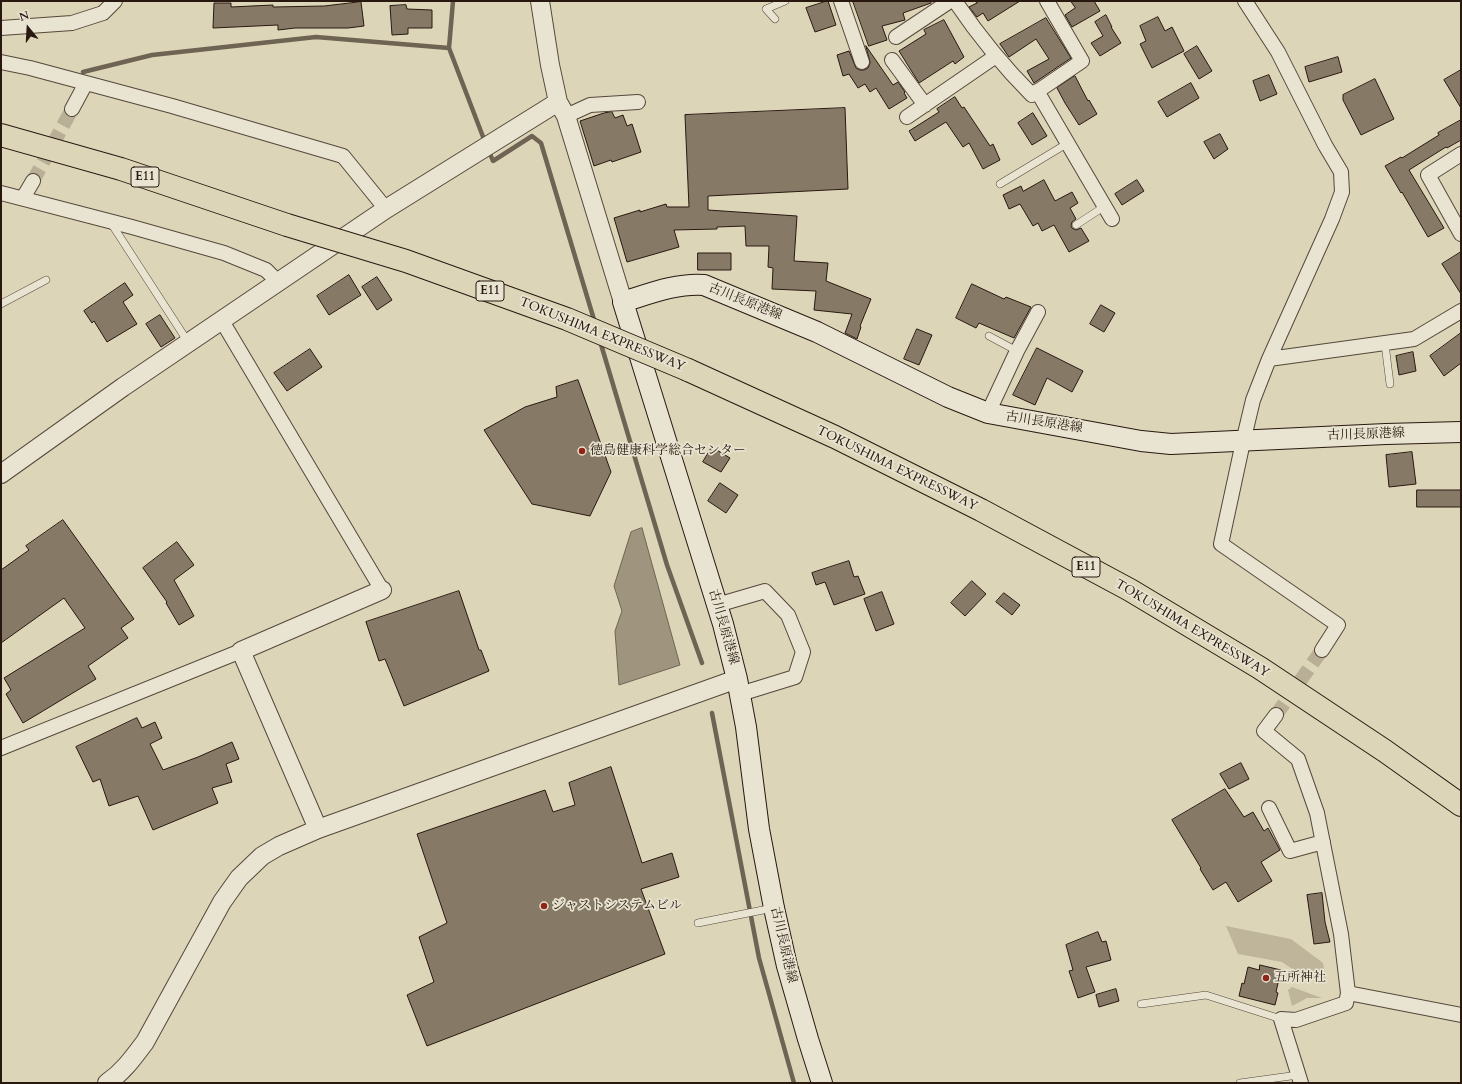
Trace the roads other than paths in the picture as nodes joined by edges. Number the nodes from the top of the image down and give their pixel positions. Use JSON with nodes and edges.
{"nodes":[{"id":1,"x":115,"y":1,"type":"edge"},
{"id":2,"x":540,"y":1,"type":"edge"},
{"id":3,"x":785,"y":1,"type":"edge"},
{"id":4,"x":841,"y":1,"type":"edge"},
{"id":5,"x":950,"y":1,"type":"edge"},
{"id":6,"x":956,"y":1,"type":"edge"},
{"id":7,"x":1047,"y":1,"type":"edge"},
{"id":8,"x":1245,"y":1,"type":"edge"},
{"id":9,"x":775,"y":19,"type":"dead end"},
{"id":10,"x":1,"y":28,"type":"edge"},
{"id":11,"x":896,"y":37,"type":"dead end"},
{"id":12,"x":996,"y":56,"type":"junction"},
{"id":13,"x":892,"y":60,"type":"dead end"},
{"id":14,"x":1,"y":62,"type":"edge"},
{"id":15,"x":862,"y":62,"type":"dead end"},
{"id":16,"x":86,"y":83,"type":"junction"},
{"id":17,"x":1037,"y":91,"type":"junction"},
{"id":18,"x":638,"y":102,"type":"dead end"},
{"id":19,"x":925,"y":105,"type":"junction"},
{"id":20,"x":72,"y":109,"type":"tunnel mouth"},
{"id":21,"x":562,"y":109,"type":"junction"},
{"id":22,"x":907,"y":117,"type":"dead end"},
{"id":23,"x":1,"y":135,"type":"edge"},
{"id":24,"x":1068,"y":143,"type":"junction"},
{"id":25,"x":1,"y":151,"type":"edge"},
{"id":26,"x":1461,"y":154,"type":"edge"},
{"id":27,"x":33,"y":181,"type":"tunnel mouth"},
{"id":28,"x":1000,"y":184,"type":"dead end"},
{"id":29,"x":1,"y":193,"type":"edge"},
{"id":30,"x":23,"y":198,"type":"junction"},
{"id":31,"x":1105,"y":206,"type":"junction"},
{"id":32,"x":386,"y":209,"type":"junction"},
{"id":33,"x":1112,"y":219,"type":"dead end"},
{"id":34,"x":110,"y":221,"type":"junction"},
{"id":35,"x":287,"y":225,"type":"junction"},
{"id":36,"x":1076,"y":225,"type":"dead end"},
{"id":37,"x":1461,"y":234,"type":"edge"},
{"id":38,"x":46,"y":280,"type":"dead end"},
{"id":39,"x":278,"y":282,"type":"junction"},
{"id":40,"x":623,"y":302,"type":"junction"},
{"id":41,"x":1,"y":304,"type":"edge"},
{"id":42,"x":1461,"y":311,"type":"edge"},
{"id":43,"x":1038,"y":312,"type":"dead end"},
{"id":44,"x":222,"y":321,"type":"junction"},
{"id":45,"x":989,"y":336,"type":"dead end"},
{"id":46,"x":188,"y":343,"type":"junction"},
{"id":47,"x":1385,"y":344,"type":"junction"},
{"id":48,"x":1017,"y":351,"type":"junction"},
{"id":49,"x":1269,"y":359,"type":"junction"},
{"id":50,"x":1390,"y":384,"type":"dead end"},
{"id":51,"x":988,"y":413,"type":"junction"},
{"id":52,"x":1461,"y":432,"type":"edge"},
{"id":53,"x":1242,"y":442,"type":"junction"},
{"id":54,"x":1,"y":474,"type":"edge"},
{"id":55,"x":382,"y":590,"type":"joint"},
{"id":56,"x":717,"y":605,"type":"junction"},
{"id":57,"x":1322,"y":650,"type":"tunnel mouth"},
{"id":58,"x":241,"y":651,"type":"junction"},
{"id":59,"x":738,"y":686,"type":"junction"},
{"id":60,"x":1276,"y":714,"type":"tunnel mouth"},
{"id":61,"x":1,"y":748,"type":"edge"},
{"id":62,"x":1461,"y":805,"type":"edge"},
{"id":63,"x":1269,"y":808,"type":"dead end"},
{"id":64,"x":318,"y":830,"type":"junction"},
{"id":65,"x":1323,"y":842,"type":"junction"},
{"id":66,"x":767,"y":909,"type":"junction"},
{"id":67,"x":698,"y":923,"type":"dead end"},
{"id":68,"x":1348,"y":993,"type":"junction"},
{"id":69,"x":1141,"y":1004,"type":"dead end"},
{"id":70,"x":1461,"y":1015,"type":"edge"},
{"id":71,"x":1281,"y":1020,"type":"junction"},
{"id":72,"x":1299,"y":1079,"type":"edge"},
{"id":73,"x":107,"y":1083,"type":"edge"},
{"id":74,"x":822,"y":1083,"type":"edge"},
{"id":75,"x":1240,"y":1083,"type":"edge"}],
"edges":[{"from":1,"to":10,"type":"street"},
{"from":2,"to":21,"type":"street"},
{"from":3,"to":9,"type":"lane"},
{"from":4,"to":15,"type":"street"},
{"from":5,"to":11,"type":"street"},
{"from":6,"to":12,"type":"street"},
{"from":7,"to":17,"type":"street"},
{"from":8,"to":49,"type":"street"},
{"from":12,"to":17,"type":"street"},
{"from":12,"to":19,"type":"street"},
{"from":13,"to":19,"type":"street"},
{"from":14,"to":16,"type":"street"},
{"from":16,"to":20,"type":"street"},
{"from":16,"to":32,"type":"street"},
{"from":17,"to":24,"type":"street"},
{"from":18,"to":21,"type":"street"},
{"from":19,"to":22,"type":"street"},
{"from":21,"to":32,"type":"street"},
{"from":21,"to":40,"type":"street"},
{"from":23,"to":35,"type":"highway","name":"TOKUSHIMA EXPRESSWAY","number":"E11"},
{"from":24,"to":28,"type":"lane"},
{"from":24,"to":31,"type":"street"},
{"from":25,"to":35,"type":"highway","name":"TOKUSHIMA EXPRESSWAY","number":"E11"},
{"from":26,"to":37,"type":"street"},
{"from":27,"to":30,"type":"street"},
{"from":29,"to":30,"type":"street"},
{"from":30,"to":34,"type":"street"},
{"from":31,"to":33,"type":"street"},
{"from":31,"to":36,"type":"lane"},
{"from":32,"to":39,"type":"street"},
{"from":34,"to":39,"type":"street"},
{"from":34,"to":46,"type":"lane"},
{"from":35,"to":62,"type":"highway","name":"TOKUSHIMA EXPRESSWAY","number":"E11","bridge":true},
{"from":38,"to":41,"type":"lane"},
{"from":39,"to":44,"type":"street"},
{"from":40,"to":51,"type":"main road","name":"古川長原港線"},
{"from":40,"to":56,"type":"main road","name":"古川長原港線"},
{"from":42,"to":47,"type":"street"},
{"from":43,"to":48,"type":"street"},
{"from":44,"to":46,"type":"street"},
{"from":44,"to":55,"type":"street"},
{"from":45,"to":48,"type":"lane"},
{"from":46,"to":54,"type":"street"},
{"from":47,"to":49,"type":"street"},
{"from":47,"to":50,"type":"lane"},
{"from":48,"to":51,"type":"street"},
{"from":49,"to":53,"type":"street"},
{"from":51,"to":53,"type":"main road","name":"古川長原港線"},
{"from":52,"to":53,"type":"main road","name":"古川長原港線"},
{"from":53,"to":57,"type":"street"},
{"from":55,"to":58,"type":"street"},
{"from":56,"to":59,"type":"main road","name":"古川長原港線"},
{"from":56,"to":59,"type":"street"},
{"from":58,"to":61,"type":"street"},
{"from":58,"to":64,"type":"street"},
{"from":59,"to":64,"type":"street"},
{"from":59,"to":66,"type":"main road","name":"古川長原港線"},
{"from":60,"to":65,"type":"street"},
{"from":63,"to":65,"type":"street"},
{"from":64,"to":73,"type":"street"},
{"from":65,"to":68,"type":"street"},
{"from":66,"to":67,"type":"lane"},
{"from":66,"to":74,"type":"main road","name":"古川長原港線"},
{"from":68,"to":70,"type":"street"},
{"from":68,"to":71,"type":"street"},
{"from":69,"to":71,"type":"lane"},
{"from":71,"to":72,"type":"street"},
{"from":72,"to":75,"type":"lane"}]}
